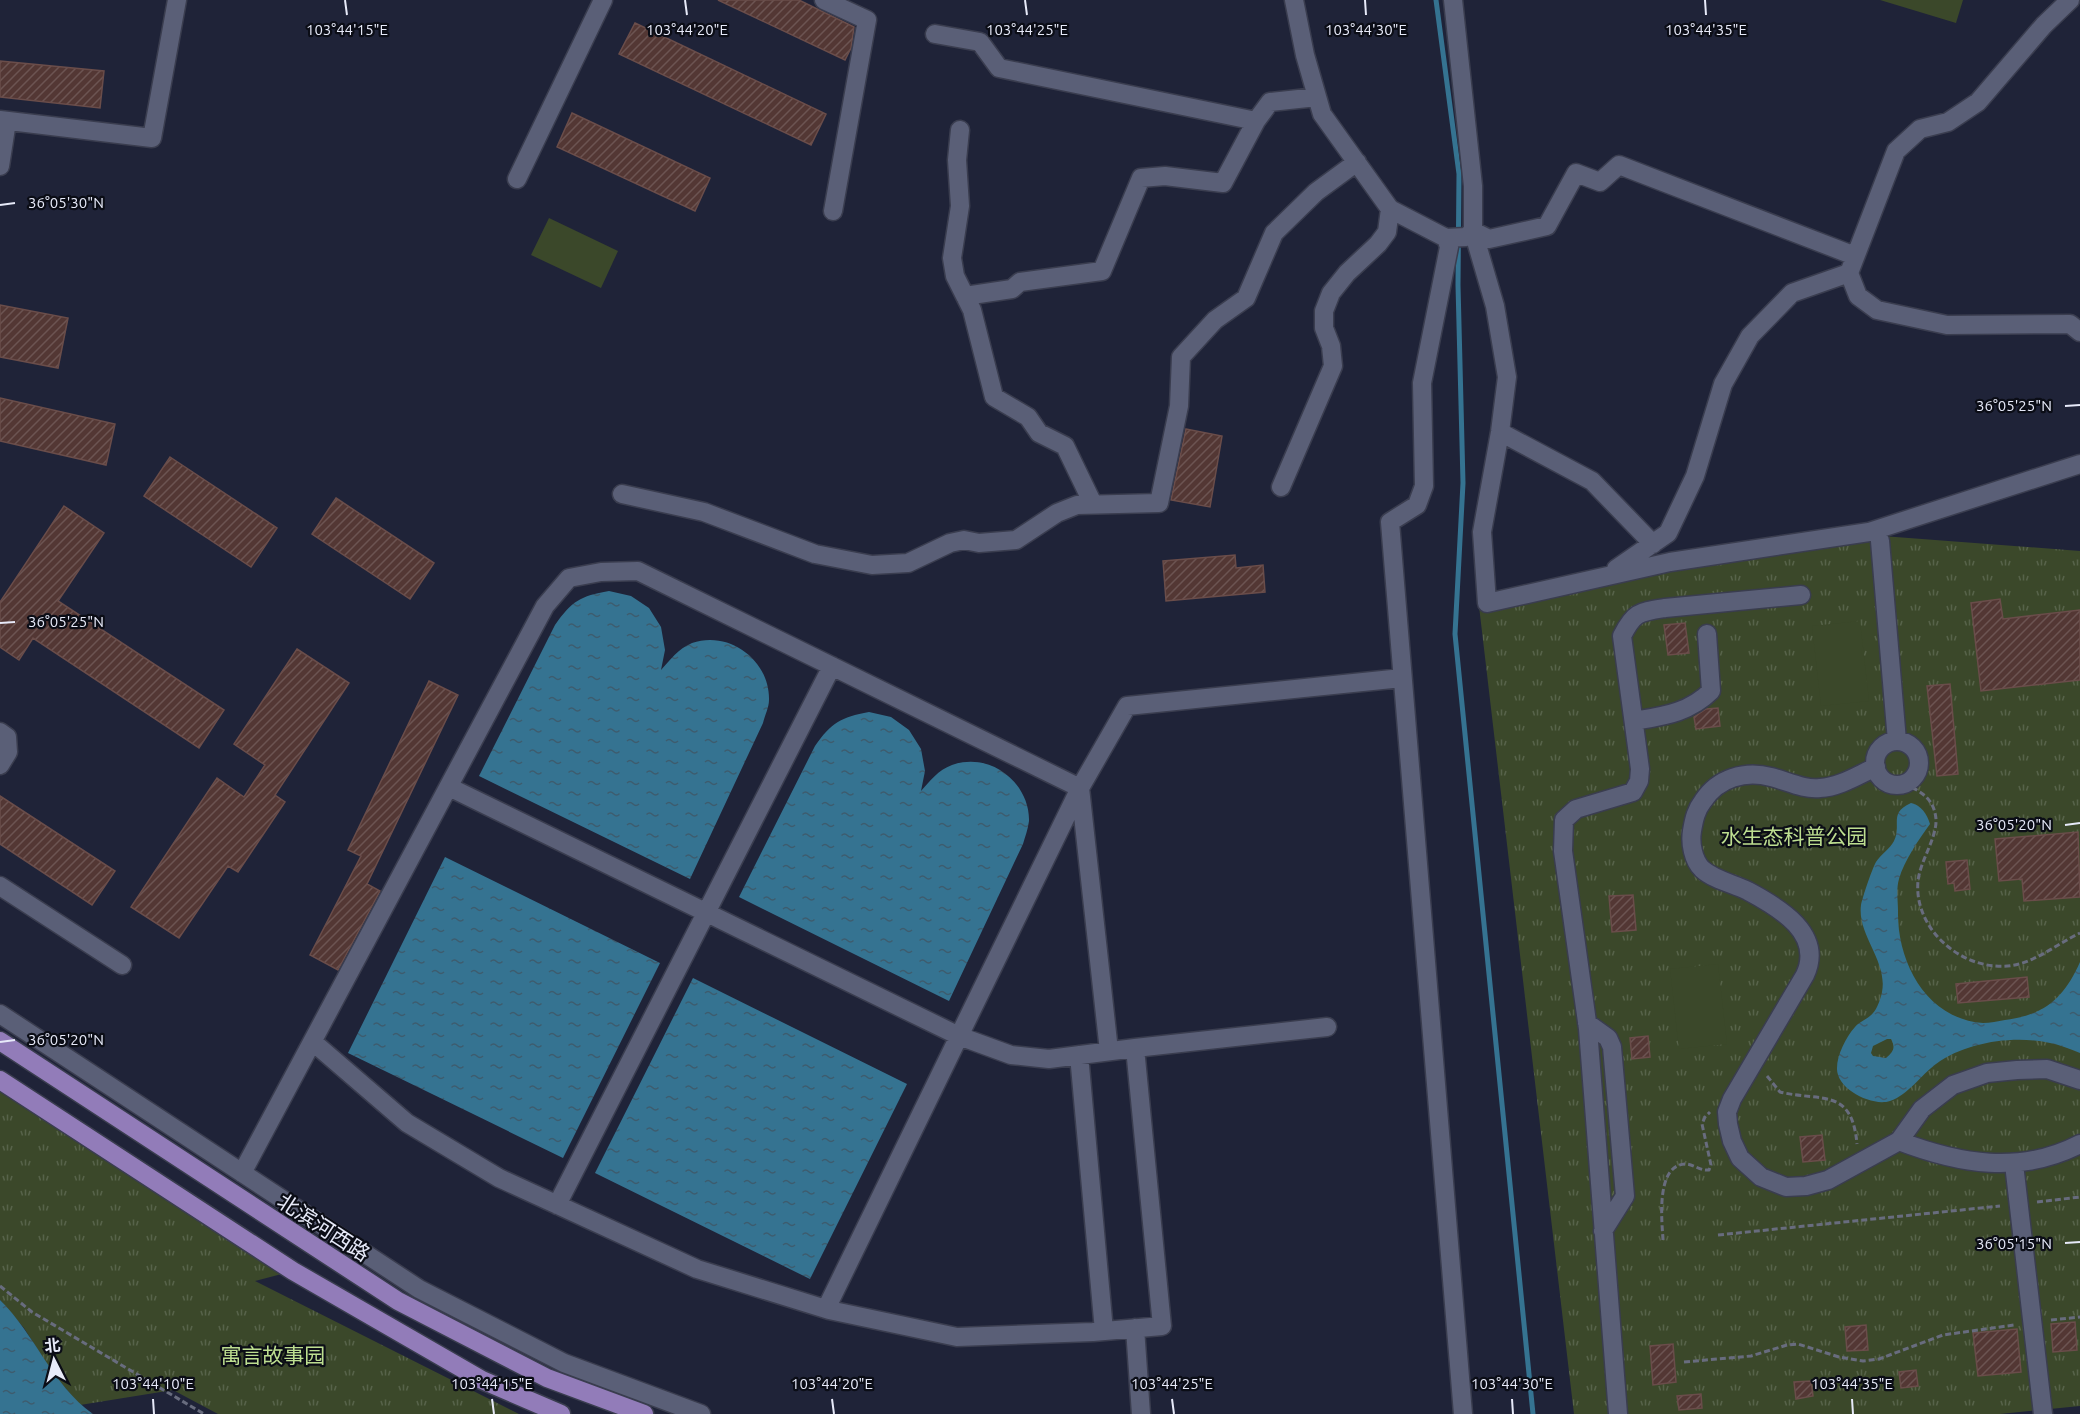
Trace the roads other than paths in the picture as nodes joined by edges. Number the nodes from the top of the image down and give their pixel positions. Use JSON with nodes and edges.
{"nodes":[{"id":1,"x":603,"y":0,"type":"edge"},
{"id":2,"x":824,"y":0,"type":"edge"},
{"id":3,"x":1294,"y":0,"type":"edge"},
{"id":4,"x":1453,"y":0,"type":"edge"},
{"id":5,"x":2070,"y":0,"type":"edge"},
{"id":6,"x":177,"y":3,"type":"edge"},
{"id":7,"x":935,"y":34,"type":"dead end"},
{"id":8,"x":1317,"y":97,"type":"junction"},
{"id":9,"x":4,"y":121,"type":"edge"},
{"id":10,"x":1256,"y":121,"type":"junction"},
{"id":11,"x":960,"y":130,"type":"dead end"},
{"id":12,"x":1357,"y":162,"type":"junction"},
{"id":13,"x":0,"y":165,"type":"edge"},
{"id":14,"x":517,"y":179,"type":"dead end"},
{"id":15,"x":1390,"y":209,"type":"junction"},
{"id":16,"x":833,"y":211,"type":"dead end"},
{"id":17,"x":1469,"y":234,"type":"junction"},
{"id":18,"x":1446,"y":238,"type":"junction"},
{"id":19,"x":1852,"y":264,"type":"junction"},
{"id":20,"x":965,"y":296,"type":"junction"},
{"id":21,"x":2080,"y":332,"type":"edge"},
{"id":22,"x":1500,"y":432,"type":"junction"},
{"id":23,"x":2080,"y":464,"type":"edge"},
{"id":24,"x":1281,"y":487,"type":"dead end"},
{"id":25,"x":622,"y":494,"type":"dead end"},
{"id":26,"x":1094,"y":504,"type":"junction"},
{"id":27,"x":1880,"y":541,"type":"dead end"},
{"id":28,"x":1653,"y":544,"type":"junction"},
{"id":29,"x":1607,"y":576,"type":"junction"},
{"id":30,"x":1802,"y":595,"type":"dead end"},
{"id":31,"x":1707,"y":634,"type":"dead end"},
{"id":32,"x":832,"y":666,"type":"junction"},
{"id":33,"x":1402,"y":678,"type":"junction"},
{"id":34,"x":1634,"y":722,"type":"junction"},
{"id":35,"x":0,"y":732,"type":"edge"},
{"id":36,"x":1897,"y":741,"type":"junction"},
{"id":37,"x":0,"y":765,"type":"edge"},
{"id":38,"x":1875,"y":767,"type":"junction"},
{"id":39,"x":449,"y":787,"type":"junction"},
{"id":40,"x":1080,"y":788,"type":"junction"},
{"id":41,"x":0,"y":886,"type":"edge"},
{"id":42,"x":706,"y":913,"type":"junction"},
{"id":43,"x":122,"y":965,"type":"dead end"},
{"id":44,"x":0,"y":1014,"type":"edge"},
{"id":45,"x":1587,"y":1023,"type":"junction"},
{"id":46,"x":1327,"y":1027,"type":"dead end"},
{"id":47,"x":960,"y":1036,"type":"junction"},
{"id":48,"x":0,"y":1041,"type":"edge"},
{"id":49,"x":313,"y":1042,"type":"junction"},
{"id":50,"x":1135,"y":1047,"type":"junction"},
{"id":51,"x":1109,"y":1051,"type":"junction"},
{"id":52,"x":1079,"y":1055,"type":"junction"},
{"id":53,"x":0,"y":1080,"type":"edge"},
{"id":54,"x":2080,"y":1080,"type":"edge"},
{"id":55,"x":1899,"y":1141,"type":"junction"},
{"id":56,"x":2080,"y":1144,"type":"edge"},
{"id":57,"x":2014,"y":1164,"type":"junction"},
{"id":58,"x":242,"y":1173,"type":"junction"},
{"id":59,"x":557,"y":1205,"type":"junction"},
{"id":60,"x":1603,"y":1231,"type":"junction"},
{"id":61,"x":826,"y":1308,"type":"junction"},
{"id":62,"x":1134,"y":1328,"type":"junction"},
{"id":63,"x":1104,"y":1330,"type":"junction"},
{"id":64,"x":561,"y":1414,"type":"edge"},
{"id":65,"x":644,"y":1414,"type":"edge"},
{"id":66,"x":700,"y":1414,"type":"edge"},
{"id":67,"x":1141,"y":1414,"type":"edge"},
{"id":68,"x":1463,"y":1414,"type":"edge"},
{"id":69,"x":1618,"y":1414,"type":"edge"},
{"id":70,"x":2043,"y":1414,"type":"edge"}],
"edges":[{"from":1,"to":14,"type":"street"},
{"from":2,"to":16,"type":"street"},
{"from":3,"to":8,"type":"street"},
{"from":4,"to":17,"type":"street"},
{"from":5,"to":19,"type":"street"},
{"from":6,"to":9,"type":"street"},
{"from":7,"to":10,"type":"street"},
{"from":8,"to":10,"type":"street"},
{"from":8,"to":12,"type":"street"},
{"from":9,"to":13,"type":"street"},
{"from":10,"to":20,"type":"street"},
{"from":11,"to":20,"type":"street"},
{"from":12,"to":15,"type":"street"},
{"from":12,"to":26,"type":"street"},
{"from":15,"to":18,"type":"street"},
{"from":15,"to":24,"type":"street"},
{"from":17,"to":18,"type":"street"},
{"from":17,"to":19,"type":"street"},
{"from":17,"to":22,"type":"street"},
{"from":18,"to":33,"type":"street"},
{"from":19,"to":21,"type":"street"},
{"from":19,"to":28,"type":"street"},
{"from":20,"to":26,"type":"street"},
{"from":22,"to":28,"type":"street"},
{"from":22,"to":29,"type":"street"},
{"from":23,"to":29,"type":"street"},
{"from":25,"to":26,"type":"street"},
{"from":27,"to":36,"type":"street"},
{"from":28,"to":29,"type":"street"},
{"from":30,"to":34,"type":"street"},
{"from":31,"to":34,"type":"street"},
{"from":32,"to":39,"type":"street"},
{"from":32,"to":40,"type":"street"},
{"from":32,"to":42,"type":"street"},
{"from":33,"to":40,"type":"street"},
{"from":33,"to":68,"type":"street"},
{"from":34,"to":45,"type":"street"},
{"from":35,"to":37,"type":"street"},
{"from":36,"to":38,"type":"street"},
{"from":36,"to":38,"type":"street"},
{"from":38,"to":55,"type":"street"},
{"from":39,"to":42,"type":"street"},
{"from":39,"to":49,"type":"street"},
{"from":40,"to":47,"type":"street"},
{"from":40,"to":51,"type":"street"},
{"from":41,"to":43,"type":"street"},
{"from":42,"to":47,"type":"street"},
{"from":42,"to":59,"type":"street"},
{"from":44,"to":58,"type":"street"},
{"from":45,"to":60,"type":"street"},
{"from":45,"to":60,"type":"street"},
{"from":46,"to":50,"type":"street"},
{"from":47,"to":52,"type":"street"},
{"from":47,"to":61,"type":"street"},
{"from":48,"to":65,"type":"main road","name":"北滨河西路"},
{"from":49,"to":58,"type":"street"},
{"from":49,"to":59,"type":"street"},
{"from":50,"to":51,"type":"street"},
{"from":50,"to":62,"type":"street"},
{"from":51,"to":52,"type":"street"},
{"from":52,"to":63,"type":"street"},
{"from":53,"to":64,"type":"main road"},
{"from":54,"to":55,"type":"street"},
{"from":55,"to":57,"type":"street"},
{"from":56,"to":57,"type":"street"},
{"from":57,"to":70,"type":"street"},
{"from":58,"to":66,"type":"street"},
{"from":59,"to":61,"type":"street"},
{"from":60,"to":69,"type":"street"},
{"from":61,"to":63,"type":"street"},
{"from":62,"to":63,"type":"street"},
{"from":62,"to":67,"type":"street"}]}
